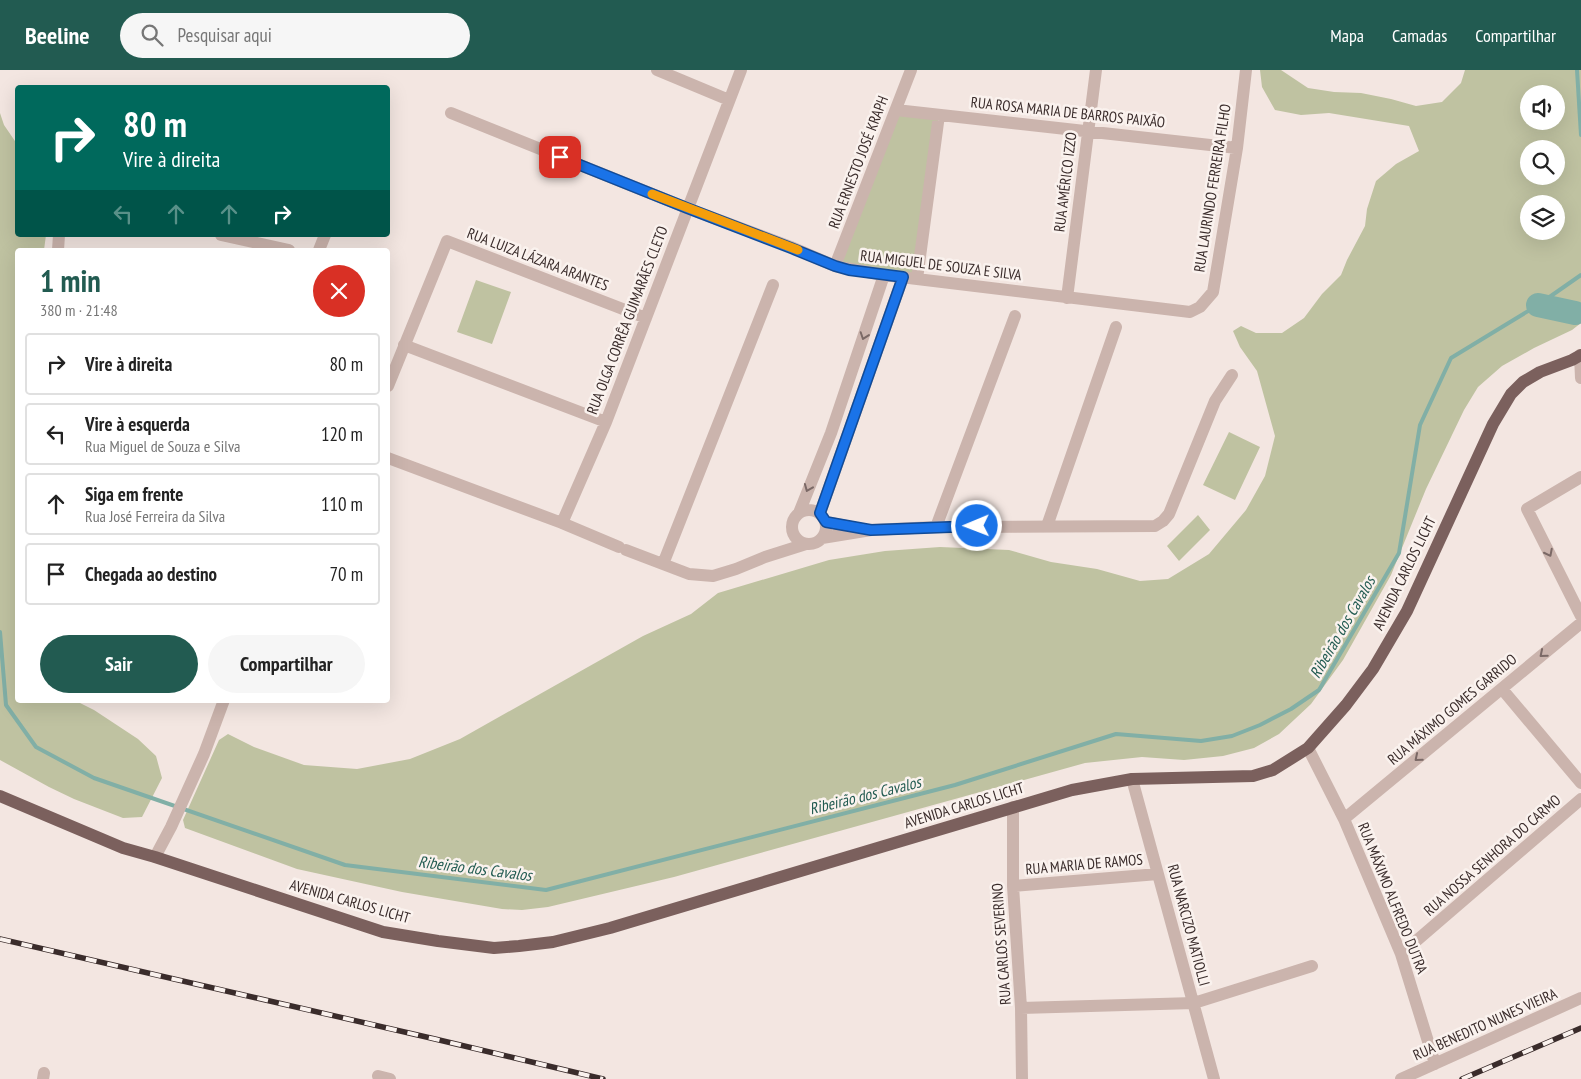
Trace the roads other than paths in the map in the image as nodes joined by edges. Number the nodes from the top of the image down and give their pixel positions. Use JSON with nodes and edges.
{"nodes":[{"id":1,"x":657,"y":70,"type":"edge"},
{"id":2,"x":741,"y":70,"type":"edge"},
{"id":3,"x":911,"y":70,"type":"edge"},
{"id":4,"x":1096,"y":70,"type":"edge"},
{"id":5,"x":1246,"y":70,"type":"edge"},
{"id":6,"x":729,"y":100,"type":"junction"},
{"id":7,"x":896,"y":110,"type":"junction"},
{"id":8,"x":451,"y":113,"type":"dead end"},
{"id":9,"x":939,"y":114,"type":"junction"},
{"id":10,"x":1088,"y":130,"type":"junction"},
{"id":11,"x":1237,"y":148,"type":"junction"},
{"id":12,"x":687,"y":208,"type":"junction"},
{"id":13,"x":230,"y":237,"type":"edge"},
{"id":14,"x":280,"y":248,"type":"edge"},
{"id":15,"x":835,"y":266,"type":"junction"},
{"id":16,"x":884,"y":275,"type":"junction"},
{"id":17,"x":903,"y":277,"type":"junction"},
{"id":18,"x":917,"y":278,"type":"junction"},
{"id":19,"x":773,"y":285,"type":"dead end"},
{"id":20,"x":1067,"y":298,"type":"junction"},
{"id":21,"x":1200,"y":307,"type":"joint"},
{"id":22,"x":1016,"y":316,"type":"dead end"},
{"id":23,"x":646,"y":318,"type":"junction"},
{"id":24,"x":1116,"y":327,"type":"dead end"},
{"id":25,"x":404,"y":344,"type":"junction"},
{"id":26,"x":1581,"y":355,"type":"edge"},
{"id":27,"x":1232,"y":375,"type":"dead end"},
{"id":28,"x":1581,"y":378,"type":"edge"},
{"id":29,"x":390,"y":381,"type":"edge"},
{"id":30,"x":606,"y":422,"type":"junction"},
{"id":31,"x":390,"y":459,"type":"edge"},
{"id":32,"x":1581,"y":477,"type":"edge"},
{"id":33,"x":798,"y":513,"type":"junction"},
{"id":34,"x":823,"y":517,"type":"junction"},
{"id":35,"x":562,"y":523,"type":"junction"},
{"id":36,"x":1047,"y":526,"type":"junction"},
{"id":37,"x":936,"y":527,"type":"junction"},
{"id":38,"x":871,"y":530,"type":"junction"},
{"id":39,"x":793,"y":534,"type":"junction"},
{"id":40,"x":822,"y":538,"type":"junction"},
{"id":41,"x":806,"y":544,"type":"junction"},
{"id":42,"x":765,"y":557,"type":"junction"},
{"id":43,"x":663,"y":564,"type":"junction"},
{"id":44,"x":1581,"y":616,"type":"edge"},
{"id":45,"x":1581,"y":623,"type":"edge"},
{"id":46,"x":1502,"y":689,"type":"junction"},
{"id":47,"x":223,"y":703,"type":"edge"},
{"id":48,"x":1308,"y":748,"type":"junction"},
{"id":49,"x":1132,"y":779,"type":"junction"},
{"id":50,"x":1581,"y":783,"type":"edge"},
{"id":51,"x":0,"y":796,"type":"edge"},
{"id":52,"x":1581,"y":799,"type":"edge"},
{"id":53,"x":1013,"y":808,"type":"junction"},
{"id":54,"x":1344,"y":819,"type":"junction"},
{"id":55,"x":155,"y":857,"type":"junction"},
{"id":56,"x":1158,"y":874,"type":"junction"},
{"id":57,"x":1013,"y":886,"type":"junction"},
{"id":58,"x":1401,"y":954,"type":"junction"},
{"id":59,"x":1312,"y":966,"type":"dead end"},
{"id":60,"x":1581,"y":998,"type":"edge"},
{"id":61,"x":1194,"y":1003,"type":"junction"},
{"id":62,"x":1021,"y":1008,"type":"junction"},
{"id":63,"x":1435,"y":1064,"type":"junction"},
{"id":64,"x":1022,"y":1079,"type":"edge"},
{"id":65,"x":1214,"y":1079,"type":"edge"},
{"id":66,"x":1401,"y":1079,"type":"edge"}],
"edges":[{"from":1,"to":6,"type":"street"},
{"from":2,"to":6,"type":"street","name":"RUA OLGA CORRÊA GUIMARÃES CLETO"},
{"from":3,"to":7,"type":"street","name":"RUA ERNESTO JOSÉ KRAPH"},
{"from":4,"to":10,"type":"street","name":"RUA AMÉRICO IZZO"},
{"from":5,"to":11,"type":"street","name":"RUA LAURINDO FERREIRA FILHO"},
{"from":6,"to":12,"type":"street","name":"RUA OLGA CORRÊA GUIMARÃES CLETO"},
{"from":7,"to":9,"type":"street","name":"RUA ROSA MARIA DE BARROS PAIXÃO"},
{"from":7,"to":15,"type":"street","name":"RUA ERNESTO JOSÉ KRAPH"},
{"from":8,"to":12,"type":"street","name":"RUA MIGUEL DE SOUZA E SILVA"},
{"from":9,"to":10,"type":"street","name":"RUA ROSA MARIA DE BARROS PAIXÃO"},
{"from":9,"to":18,"type":"street"},
{"from":10,"to":11,"type":"street","name":"RUA ROSA MARIA DE BARROS PAIXÃO"},
{"from":10,"to":20,"type":"street","name":"RUA AMÉRICO IZZO"},
{"from":11,"to":21,"type":"street","name":"RUA LAURINDO FERREIRA FILHO"},
{"from":12,"to":15,"type":"street","name":"RUA MIGUEL DE SOUZA E SILVA"},
{"from":12,"to":23,"type":"street","name":"RUA OLGA CORRÊA GUIMARÃES CLETO"},
{"from":13,"to":14,"type":"street"},
{"from":15,"to":16,"type":"street","name":"RUA MIGUEL DE SOUZA E SILVA"},
{"from":16,"to":17,"type":"street","name":"RUA MIGUEL DE SOUZA E SILVA"},
{"from":16,"to":33,"type":"street","one_way":true},
{"from":17,"to":18,"type":"street","name":"RUA MIGUEL DE SOUZA E SILVA"},
{"from":17,"to":34,"type":"street"},
{"from":18,"to":20,"type":"street","name":"RUA MIGUEL DE SOUZA E SILVA"},
{"from":19,"to":43,"type":"street"},
{"from":20,"to":21,"type":"street","name":"RUA MIGUEL DE SOUZA E SILVA"},
{"from":22,"to":37,"type":"street"},
{"from":23,"to":25,"type":"street","name":"RUA LUIZA LÁZARA ARANTES"},
{"from":23,"to":30,"type":"street","name":"RUA OLGA CORRÊA GUIMARÃES CLETO"},
{"from":24,"to":36,"type":"street"},
{"from":25,"to":29,"type":"street"},
{"from":25,"to":30,"type":"street"},
{"from":26,"to":28,"type":"street"},
{"from":26,"to":48,"type":"main road","name":"AVENIDA CARLOS LICHT"},
{"from":27,"to":36,"type":"street"},
{"from":30,"to":35,"type":"street","name":"RUA OLGA CORRÊA GUIMARÃES CLETO"},
{"from":31,"to":35,"type":"street"},
{"from":32,"to":44,"type":"street","one_way":true},
{"from":33,"to":34,"type":"street"},
{"from":33,"to":39,"type":"street"},
{"from":34,"to":38,"type":"street"},
{"from":34,"to":40,"type":"street"},
{"from":35,"to":43,"type":"street"},
{"from":36,"to":37,"type":"street"},
{"from":37,"to":38,"type":"street"},
{"from":38,"to":40,"type":"street"},
{"from":39,"to":41,"type":"street"},
{"from":39,"to":42,"type":"street"},
{"from":40,"to":41,"type":"street"},
{"from":41,"to":42,"type":"street"},
{"from":42,"to":43,"type":"street"},
{"from":45,"to":46,"type":"street","name":"RUA MÁXIMO GOMES GARRIDO","one_way":true},
{"from":46,"to":50,"type":"street"},
{"from":46,"to":54,"type":"street","name":"RUA MÁXIMO GOMES GARRIDO","one_way":true},
{"from":47,"to":55,"type":"street"},
{"from":48,"to":49,"type":"main road","name":"AVENIDA CARLOS LICHT"},
{"from":48,"to":54,"type":"street","name":"RUA MÁXIMO ALFREDO DUTRA"},
{"from":49,"to":53,"type":"main road","name":"AVENIDA CARLOS LICHT"},
{"from":49,"to":56,"type":"street","name":"RUA NARCIZO MATIOLLI"},
{"from":51,"to":55,"type":"main road","name":"AVENIDA CARLOS LICHT"},
{"from":52,"to":58,"type":"street","name":"RUA NOSSA SENHORA DO CARMO"},
{"from":53,"to":55,"type":"main road","name":"AVENIDA CARLOS LICHT"},
{"from":53,"to":57,"type":"street","name":"RUA CARLOS SEVERINO"},
{"from":54,"to":58,"type":"street","name":"RUA MÁXIMO ALFREDO DUTRA"},
{"from":56,"to":57,"type":"street","name":"RUA MARIA DE RAMOS"},
{"from":56,"to":61,"type":"street","name":"RUA NARCIZO MATIOLLI"},
{"from":57,"to":62,"type":"street","name":"RUA CARLOS SEVERINO"},
{"from":58,"to":63,"type":"street","name":"RUA MÁXIMO ALFREDO DUTRA"},
{"from":59,"to":61,"type":"street"},
{"from":60,"to":63,"type":"street","name":"RUA BENEDITO NUNES VIEIRA"},
{"from":61,"to":62,"type":"street"},
{"from":61,"to":65,"type":"street","name":"RUA NARCIZO MATIOLLI"},
{"from":62,"to":64,"type":"street","name":"RUA CARLOS SEVERINO"},
{"from":63,"to":66,"type":"street","name":"RUA BENEDITO NUNES VIEIRA"}]}
